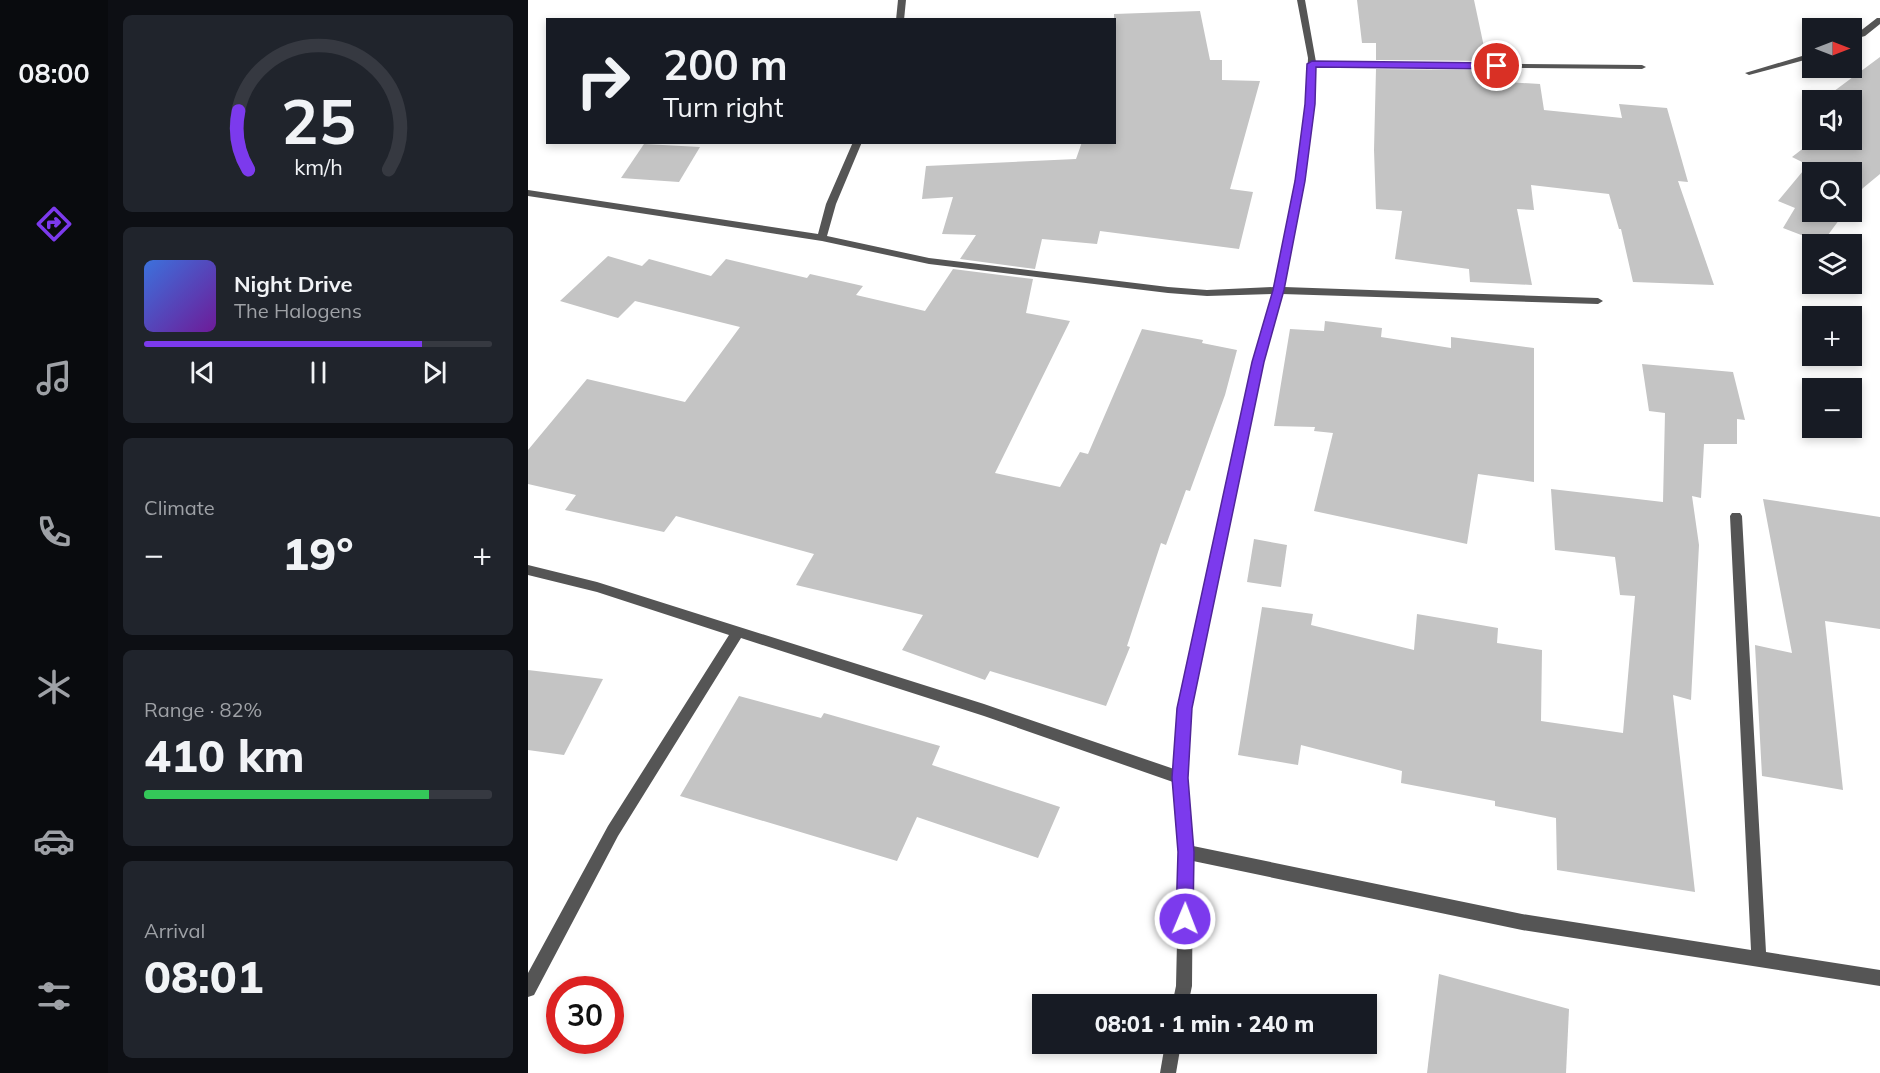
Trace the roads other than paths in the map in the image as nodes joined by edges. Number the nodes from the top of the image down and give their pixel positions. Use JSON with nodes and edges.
{"nodes":[{"id":1,"x":902,"y":0,"type":"edge"},
{"id":2,"x":1300,"y":0,"type":"edge"},
{"id":3,"x":900,"y":18,"type":"edge"},
{"id":4,"x":1880,"y":20,"type":"edge"},
{"id":5,"x":1862,"y":34,"type":"edge"},
{"id":6,"x":1802,"y":58,"type":"edge"},
{"id":7,"x":1312,"y":64,"type":"junction"},
{"id":8,"x":1642,"y":67,"type":"dead end"},
{"id":9,"x":1749,"y":73,"type":"dead end"},
{"id":10,"x":857,"y":144,"type":"edge"},
{"id":11,"x":528,"y":193,"type":"edge"},
{"id":12,"x":822,"y":238,"type":"junction"},
{"id":13,"x":1278,"y":290,"type":"junction"},
{"id":14,"x":1598,"y":301,"type":"dead end"},
{"id":15,"x":1736,"y":516,"type":"dead end"},
{"id":16,"x":528,"y":570,"type":"edge"},
{"id":17,"x":738,"y":632,"type":"junction"},
{"id":18,"x":1180,"y":778,"type":"junction"},
{"id":19,"x":1186,"y":852,"type":"junction"},
{"id":20,"x":1759,"y":959,"type":"junction"},
{"id":21,"x":1880,"y":978,"type":"edge"},
{"id":22,"x":528,"y":989,"type":"edge"},
{"id":23,"x":1182,"y":994,"type":"edge"},
{"id":24,"x":1171,"y":1054,"type":"edge"},
{"id":25,"x":1168,"y":1073,"type":"edge"}],
"edges":[{"from":1,"to":3,"type":"street"},
{"from":2,"to":7,"type":"street"},
{"from":4,"to":5,"type":"street"},
{"from":6,"to":9,"type":"street"},
{"from":7,"to":8,"type":"street"},
{"from":7,"to":13,"type":"street"},
{"from":10,"to":12,"type":"street"},
{"from":11,"to":12,"type":"street"},
{"from":12,"to":13,"type":"street"},
{"from":13,"to":14,"type":"street"},
{"from":13,"to":18,"type":"street"},
{"from":15,"to":20,"type":"street"},
{"from":16,"to":17,"type":"street"},
{"from":17,"to":18,"type":"street"},
{"from":17,"to":22,"type":"street"},
{"from":18,"to":19,"type":"street"},
{"from":19,"to":20,"type":"street"},
{"from":19,"to":23,"type":"street"},
{"from":20,"to":21,"type":"street"},
{"from":24,"to":25,"type":"street"}]}
